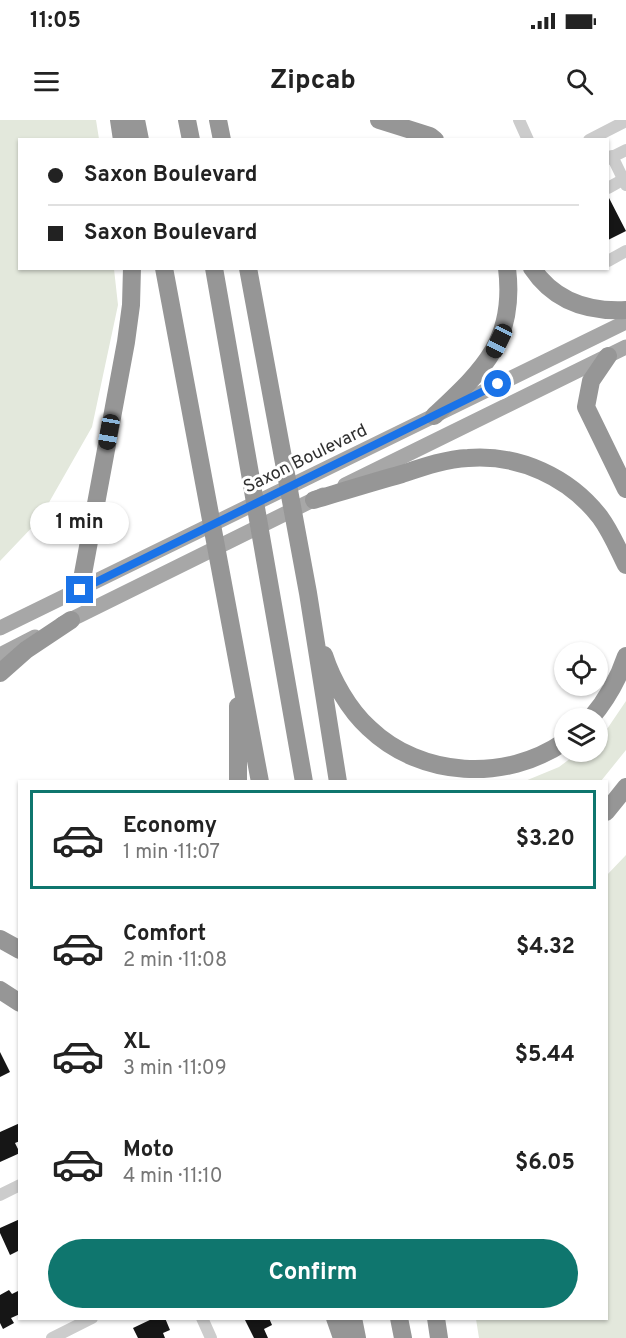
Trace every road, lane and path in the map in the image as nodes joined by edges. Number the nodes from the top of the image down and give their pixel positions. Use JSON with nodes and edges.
{"nodes":[{"id":1,"x":119,"y":120,"type":"edge"},
{"id":2,"x":136,"y":120,"type":"edge"},
{"id":3,"x":187,"y":120,"type":"edge"},
{"id":4,"x":218,"y":120,"type":"edge"},
{"id":5,"x":379,"y":120,"type":"edge"},
{"id":6,"x":519,"y":120,"type":"edge"},
{"id":7,"x":626,"y":121,"type":"edge"},
{"id":8,"x":122,"y":138,"type":"edge"},
{"id":9,"x":140,"y":138,"type":"edge"},
{"id":10,"x":191,"y":138,"type":"edge"},
{"id":11,"x":222,"y":138,"type":"edge"},
{"id":12,"x":432,"y":138,"type":"edge"},
{"id":13,"x":527,"y":138,"type":"edge"},
{"id":14,"x":593,"y":138,"type":"edge"},
{"id":15,"x":626,"y":150,"type":"edge"},
{"id":16,"x":610,"y":158,"type":"edge"},
{"id":17,"x":625,"y":181,"type":"edge"},
{"id":18,"x":609,"y":188,"type":"edge"},
{"id":19,"x":626,"y":251,"type":"edge"},
{"id":20,"x":609,"y":260,"type":"edge"},
{"id":21,"x":132,"y":270,"type":"edge"},
{"id":22,"x":164,"y":270,"type":"edge"},
{"id":23,"x":214,"y":270,"type":"edge"},
{"id":24,"x":248,"y":270,"type":"edge"},
{"id":25,"x":259,"y":270,"type":"edge"},
{"id":26,"x":507,"y":270,"type":"edge"},
{"id":27,"x":534,"y":270,"type":"edge"},
{"id":28,"x":626,"y":309,"type":"edge"},
{"id":29,"x":257,"y":313,"type":"junction"},
{"id":30,"x":626,"y":322,"type":"edge"},
{"id":31,"x":626,"y":347,"type":"edge"},
{"id":32,"x":608,"y":356,"type":"junction"},
{"id":33,"x":434,"y":416,"type":"junction"},
{"id":34,"x":626,"y":489,"type":"edge"},
{"id":35,"x":314,"y":500,"type":"junction"},
{"id":36,"x":626,"y":565,"type":"edge"},
{"id":37,"x":80,"y":590,"type":"junction"},
{"id":38,"x":308,"y":593,"type":"junction"},
{"id":39,"x":71,"y":620,"type":"junction"},
{"id":40,"x":0,"y":628,"type":"edge"},
{"id":41,"x":0,"y":655,"type":"edge"},
{"id":42,"x":626,"y":656,"type":"edge"},
{"id":43,"x":238,"y":659,"type":"junction"},
{"id":44,"x":0,"y":673,"type":"edge"},
{"id":45,"x":599,"y":708,"type":"edge"},
{"id":46,"x":554,"y":747,"type":"edge"},
{"id":47,"x":238,"y":780,"type":"edge"},
{"id":48,"x":260,"y":780,"type":"edge"},
{"id":49,"x":304,"y":780,"type":"edge"},
{"id":50,"x":338,"y":780,"type":"edge"},
{"id":51,"x":626,"y":787,"type":"edge"},
{"id":52,"x":608,"y":810,"type":"edge"},
{"id":53,"x":0,"y":939,"type":"edge"},
{"id":54,"x":18,"y":949,"type":"edge"},
{"id":55,"x":0,"y":990,"type":"edge"},
{"id":56,"x":18,"y":1002,"type":"edge"},
{"id":57,"x":18,"y":1186,"type":"edge"},
{"id":58,"x":0,"y":1195,"type":"edge"},
{"id":59,"x":88,"y":1320,"type":"edge"},
{"id":60,"x":203,"y":1320,"type":"edge"},
{"id":61,"x":336,"y":1320,"type":"edge"},
{"id":62,"x":353,"y":1320,"type":"edge"},
{"id":63,"x":399,"y":1320,"type":"edge"},
{"id":64,"x":436,"y":1320,"type":"edge"},
{"id":65,"x":52,"y":1338,"type":"edge"},
{"id":66,"x":211,"y":1338,"type":"edge"},
{"id":67,"x":342,"y":1338,"type":"edge"},
{"id":68,"x":357,"y":1338,"type":"edge"},
{"id":69,"x":403,"y":1338,"type":"edge"},
{"id":70,"x":439,"y":1338,"type":"edge"}],
"edges":[{"from":1,"to":8,"type":"highway"},
{"from":2,"to":9,"type":"highway"},
{"from":3,"to":10,"type":"highway"},
{"from":4,"to":11,"type":"highway"},
{"from":5,"to":12,"type":"highway"},
{"from":6,"to":13,"type":"street"},
{"from":7,"to":14,"type":"street"},
{"from":15,"to":16,"type":"street"},
{"from":16,"to":17,"type":"street"},
{"from":17,"to":18,"type":"street"},
{"from":19,"to":20,"type":"street"},
{"from":21,"to":37,"type":"highway"},
{"from":22,"to":43,"type":"highway"},
{"from":23,"to":49,"type":"highway"},
{"from":24,"to":29,"type":"highway"},
{"from":25,"to":29,"type":"highway"},
{"from":26,"to":33,"type":"highway"},
{"from":27,"to":28,"type":"highway"},
{"from":29,"to":38,"type":"highway"},
{"from":30,"to":33,"type":"main road","name":"Saxon Boulevard"},
{"from":31,"to":32,"type":"main road"},
{"from":32,"to":34,"type":"highway"},
{"from":32,"to":35,"type":"main road"},
{"from":33,"to":37,"type":"main road","name":"Saxon Boulevard"},
{"from":35,"to":36,"type":"highway"},
{"from":35,"to":39,"type":"main road"},
{"from":37,"to":40,"type":"main road","name":"Saxon Boulevard"},
{"from":38,"to":46,"type":"highway"},
{"from":38,"to":50,"type":"highway"},
{"from":39,"to":41,"type":"main road"},
{"from":39,"to":44,"type":"highway"},
{"from":42,"to":45,"type":"highway"},
{"from":43,"to":47,"type":"highway"},
{"from":43,"to":48,"type":"highway"},
{"from":51,"to":52,"type":"highway"},
{"from":53,"to":54,"type":"highway"},
{"from":55,"to":56,"type":"highway"},
{"from":57,"to":58,"type":"street"},
{"from":59,"to":65,"type":"street"},
{"from":60,"to":66,"type":"street"},
{"from":61,"to":67,"type":"highway"},
{"from":62,"to":68,"type":"highway"},
{"from":63,"to":69,"type":"highway"},
{"from":64,"to":70,"type":"highway"}]}
